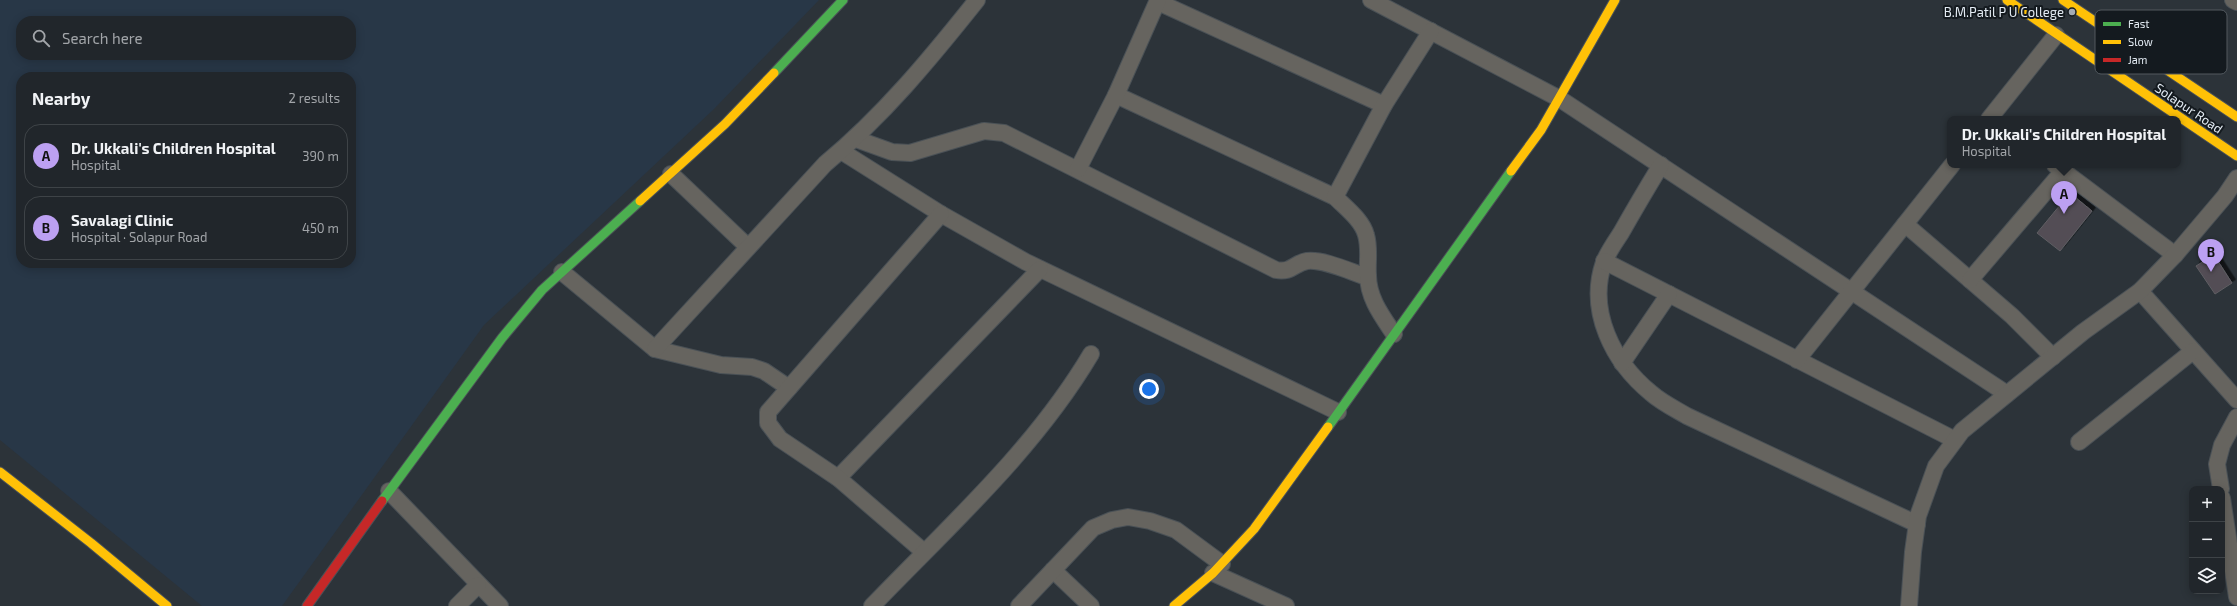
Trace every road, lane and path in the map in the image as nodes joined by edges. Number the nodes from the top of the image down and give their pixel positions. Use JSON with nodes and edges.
{"nodes":[{"id":1,"x":843,"y":0,"type":"edge"},
{"id":2,"x":977,"y":0,"type":"edge"},
{"id":3,"x":1371,"y":0,"type":"edge"},
{"id":4,"x":1615,"y":0,"type":"edge"},
{"id":5,"x":2063,"y":0,"type":"edge"},
{"id":6,"x":2233,"y":0,"type":"edge"},
{"id":7,"x":1158,"y":1,"type":"edge"},
{"id":8,"x":2012,"y":1,"type":"edge"},
{"id":9,"x":2237,"y":2,"type":"edge"},
{"id":10,"x":2095,"y":22,"type":"edge"},
{"id":11,"x":1431,"y":31,"type":"junction"},
{"id":12,"x":2056,"y":35,"type":"junction"},
{"id":13,"x":2095,"y":61,"type":"edge"},
{"id":14,"x":2114,"y":74,"type":"edge"},
{"id":15,"x":2173,"y":74,"type":"edge"},
{"id":16,"x":1116,"y":95,"type":"junction"},
{"id":17,"x":1560,"y":99,"type":"junction"},
{"id":18,"x":1384,"y":105,"type":"junction"},
{"id":19,"x":1994,"y":116,"type":"edge"},
{"id":20,"x":2177,"y":116,"type":"edge"},
{"id":21,"x":2237,"y":117,"type":"edge"},
{"id":22,"x":2181,"y":119,"type":"edge"},
{"id":23,"x":856,"y":139,"type":"junction"},
{"id":24,"x":841,"y":151,"type":"junction"},
{"id":25,"x":2237,"y":156,"type":"edge"},
{"id":26,"x":1661,"y":165,"type":"junction"},
{"id":27,"x":1950,"y":168,"type":"edge"},
{"id":28,"x":2059,"y":168,"type":"edge"},
{"id":29,"x":1078,"y":169,"type":"junction"},
{"id":30,"x":671,"y":174,"type":"junction"},
{"id":31,"x":2237,"y":178,"type":"edge"},
{"id":32,"x":1335,"y":197,"type":"junction"},
{"id":33,"x":941,"y":214,"type":"junction"},
{"id":34,"x":1904,"y":224,"type":"junction"},
{"id":35,"x":748,"y":248,"type":"junction"},
{"id":36,"x":2175,"y":255,"type":"junction"},
{"id":37,"x":1604,"y":261,"type":"junction"},
{"id":38,"x":1040,"y":269,"type":"junction"},
{"id":39,"x":562,"y":272,"type":"junction"},
{"id":40,"x":1368,"y":277,"type":"junction"},
{"id":41,"x":1970,"y":280,"type":"junction"},
{"id":42,"x":1851,"y":290,"type":"junction"},
{"id":43,"x":2140,"y":291,"type":"junction"},
{"id":44,"x":1669,"y":294,"type":"junction"},
{"id":45,"x":1394,"y":334,"type":"junction"},
{"id":46,"x":655,"y":349,"type":"junction"},
{"id":47,"x":2193,"y":351,"type":"junction"},
{"id":48,"x":1091,"y":354,"type":"dead end"},
{"id":49,"x":2053,"y":356,"type":"junction"},
{"id":50,"x":1797,"y":360,"type":"junction"},
{"id":51,"x":1622,"y":363,"type":"junction"},
{"id":52,"x":789,"y":388,"type":"junction"},
{"id":53,"x":2008,"y":394,"type":"junction"},
{"id":54,"x":2237,"y":400,"type":"edge"},
{"id":55,"x":1338,"y":412,"type":"junction"},
{"id":56,"x":2237,"y":417,"type":"edge"},
{"id":57,"x":1955,"y":440,"type":"junction"},
{"id":58,"x":2079,"y":442,"type":"dead end"},
{"id":59,"x":0,"y":472,"type":"edge"},
{"id":60,"x":838,"y":478,"type":"junction"},
{"id":61,"x":2221,"y":486,"type":"edge"},
{"id":62,"x":389,"y":491,"type":"junction"},
{"id":63,"x":2225,"y":518,"type":"edge"},
{"id":64,"x":1917,"y":524,"type":"junction"},
{"id":65,"x":924,"y":552,"type":"junction"},
{"id":66,"x":1217,"y":568,"type":"junction"},
{"id":67,"x":1053,"y":570,"type":"junction"},
{"id":68,"x":478,"y":585,"type":"junction"},
{"id":69,"x":2237,"y":597,"type":"edge"},
{"id":70,"x":167,"y":606,"type":"edge"},
{"id":71,"x":307,"y":606,"type":"edge"},
{"id":72,"x":457,"y":606,"type":"edge"},
{"id":73,"x":500,"y":606,"type":"edge"},
{"id":74,"x":872,"y":606,"type":"edge"},
{"id":75,"x":1019,"y":606,"type":"edge"},
{"id":76,"x":1091,"y":606,"type":"edge"},
{"id":77,"x":1174,"y":606,"type":"edge"},
{"id":78,"x":1286,"y":606,"type":"edge"},
{"id":79,"x":1909,"y":606,"type":"edge"}],
"edges":[{"from":1,"to":30,"type":"street"},
{"from":2,"to":23,"type":"street"},
{"from":3,"to":11,"type":"street"},
{"from":4,"to":17,"type":"street"},
{"from":5,"to":10,"type":"street","name":"Solapur Road"},
{"from":6,"to":9,"type":"street"},
{"from":7,"to":16,"type":"street"},
{"from":7,"to":18,"type":"street"},
{"from":8,"to":12,"type":"street","name":"Solapur Road"},
{"from":11,"to":17,"type":"street"},
{"from":11,"to":18,"type":"street"},
{"from":12,"to":13,"type":"street","name":"Solapur Road"},
{"from":12,"to":19,"type":"street"},
{"from":14,"to":20,"type":"street","name":"Solapur Road"},
{"from":15,"to":21,"type":"street","name":"Solapur Road"},
{"from":16,"to":29,"type":"street"},
{"from":16,"to":32,"type":"street"},
{"from":17,"to":26,"type":"street"},
{"from":17,"to":45,"type":"street"},
{"from":18,"to":32,"type":"street"},
{"from":22,"to":25,"type":"street","name":"Solapur Road"},
{"from":23,"to":24,"type":"street"},
{"from":23,"to":29,"type":"street"},
{"from":24,"to":33,"type":"street"},
{"from":24,"to":35,"type":"street"},
{"from":26,"to":37,"type":"street"},
{"from":26,"to":42,"type":"street"},
{"from":27,"to":34,"type":"street"},
{"from":28,"to":36,"type":"street"},
{"from":28,"to":41,"type":"street"},
{"from":29,"to":40,"type":"street"},
{"from":30,"to":35,"type":"street"},
{"from":30,"to":39,"type":"street"},
{"from":31,"to":36,"type":"street"},
{"from":32,"to":40,"type":"street"},
{"from":33,"to":38,"type":"street"},
{"from":33,"to":52,"type":"street"},
{"from":34,"to":41,"type":"street"},
{"from":34,"to":42,"type":"street"},
{"from":35,"to":46,"type":"street"},
{"from":36,"to":43,"type":"street"},
{"from":37,"to":44,"type":"street"},
{"from":37,"to":51,"type":"street"},
{"from":38,"to":55,"type":"street"},
{"from":38,"to":60,"type":"street"},
{"from":39,"to":46,"type":"street"},
{"from":39,"to":62,"type":"street"},
{"from":40,"to":45,"type":"street"},
{"from":41,"to":49,"type":"street"},
{"from":42,"to":50,"type":"street"},
{"from":42,"to":53,"type":"street"},
{"from":43,"to":47,"type":"street"},
{"from":43,"to":49,"type":"street"},
{"from":44,"to":50,"type":"street"},
{"from":44,"to":51,"type":"street"},
{"from":45,"to":55,"type":"street"},
{"from":46,"to":52,"type":"street"},
{"from":47,"to":54,"type":"street"},
{"from":47,"to":58,"type":"street"},
{"from":48,"to":65,"type":"street"},
{"from":49,"to":53,"type":"street"},
{"from":50,"to":57,"type":"street"},
{"from":51,"to":64,"type":"street"},
{"from":52,"to":60,"type":"street"},
{"from":53,"to":57,"type":"street"},
{"from":55,"to":66,"type":"street"},
{"from":56,"to":61,"type":"street"},
{"from":57,"to":64,"type":"street"},
{"from":59,"to":70,"type":"street"},
{"from":60,"to":65,"type":"street"},
{"from":62,"to":68,"type":"street"},
{"from":62,"to":71,"type":"street"},
{"from":63,"to":69,"type":"street"},
{"from":64,"to":79,"type":"street"},
{"from":65,"to":74,"type":"street"},
{"from":66,"to":67,"type":"street"},
{"from":66,"to":77,"type":"street"},
{"from":66,"to":78,"type":"street"},
{"from":67,"to":75,"type":"street"},
{"from":67,"to":76,"type":"street"},
{"from":68,"to":72,"type":"street"},
{"from":68,"to":73,"type":"street"}]}
